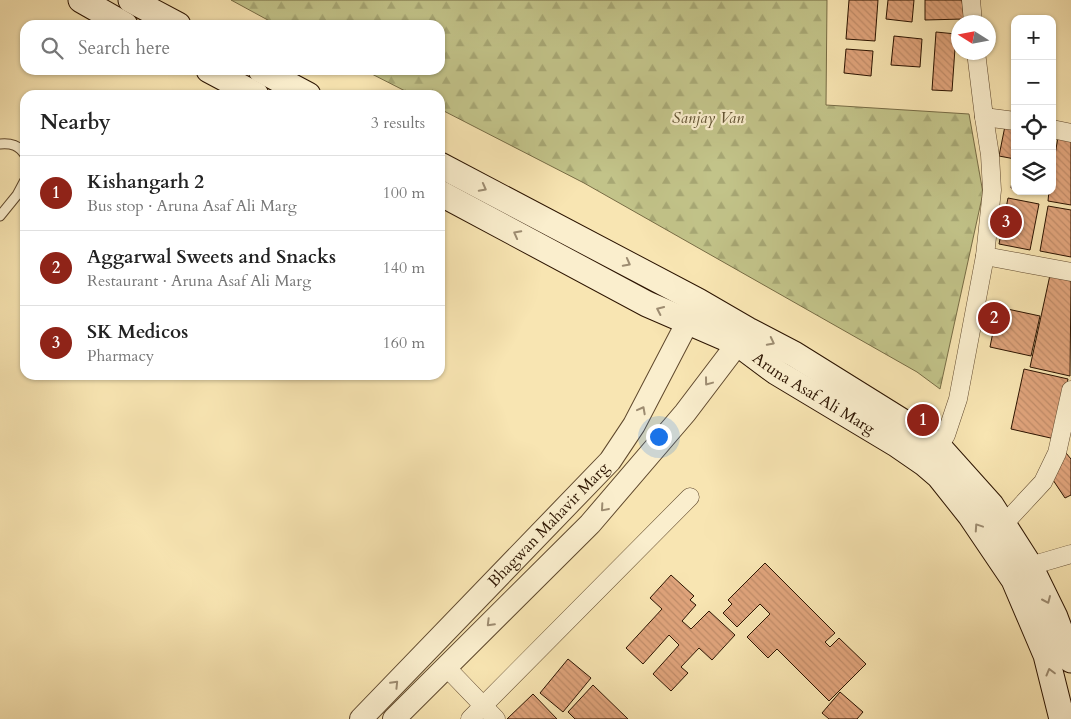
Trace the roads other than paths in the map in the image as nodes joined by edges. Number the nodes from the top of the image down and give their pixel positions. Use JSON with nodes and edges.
{"nodes":[{"id":1,"x":81,"y":0,"type":"edge"},
{"id":2,"x":131,"y":0,"type":"edge"},
{"id":3,"x":971,"y":0,"type":"edge"},
{"id":4,"x":972,"y":15,"type":"edge"},
{"id":5,"x":116,"y":20,"type":"edge"},
{"id":6,"x":169,"y":20,"type":"edge"},
{"id":7,"x":977,"y":60,"type":"edge"},
{"id":8,"x":218,"y":75,"type":"edge"},
{"id":9,"x":270,"y":75,"type":"edge"},
{"id":10,"x":247,"y":90,"type":"edge"},
{"id":11,"x":299,"y":90,"type":"edge"},
{"id":12,"x":984,"y":117,"type":"junction"},
{"id":13,"x":1011,"y":120,"type":"edge"},
{"id":14,"x":1056,"y":130,"type":"edge"},
{"id":15,"x":1071,"y":133,"type":"edge"},
{"id":16,"x":0,"y":144,"type":"edge"},
{"id":17,"x":20,"y":150,"type":"edge"},
{"id":18,"x":445,"y":168,"type":"edge"},
{"id":19,"x":20,"y":189,"type":"edge"},
{"id":20,"x":445,"y":196,"type":"edge"},
{"id":21,"x":0,"y":216,"type":"edge"},
{"id":22,"x":985,"y":256,"type":"junction"},
{"id":23,"x":1071,"y":272,"type":"edge"},
{"id":24,"x":692,"y":311,"type":"junction"},
{"id":25,"x":743,"y":337,"type":"junction"},
{"id":26,"x":1071,"y":390,"type":"edge"},
{"id":27,"x":932,"y":456,"type":"junction"},
{"id":28,"x":690,"y":498,"type":"dead end"},
{"id":29,"x":1004,"y":524,"type":"junction"},
{"id":30,"x":1071,"y":554,"type":"edge"},
{"id":31,"x":1030,"y":566,"type":"junction"},
{"id":32,"x":1071,"y":660,"type":"edge"},
{"id":33,"x":446,"y":667,"type":"junction"},
{"id":34,"x":483,"y":706,"type":"junction"},
{"id":35,"x":361,"y":719,"type":"edge"},
{"id":36,"x":394,"y":719,"type":"edge"},
{"id":37,"x":470,"y":719,"type":"edge"},
{"id":38,"x":496,"y":719,"type":"edge"},
{"id":39,"x":1062,"y":719,"type":"edge"}],
"edges":[{"from":1,"to":5,"type":"main road"},
{"from":2,"to":6,"type":"main road"},
{"from":3,"to":4,"type":"street"},
{"from":7,"to":12,"type":"street"},
{"from":8,"to":10,"type":"main road"},
{"from":9,"to":11,"type":"main road"},
{"from":12,"to":13,"type":"street"},
{"from":12,"to":22,"type":"street"},
{"from":14,"to":15,"type":"street"},
{"from":16,"to":17,"type":"lane"},
{"from":18,"to":24,"type":"main road","name":"Aruna Asaf Ali Marg","one_way":true},
{"from":19,"to":21,"type":"lane"},
{"from":24,"to":20,"type":"main road","name":"Aruna Asaf Ali Marg","one_way":true},
{"from":22,"to":23,"type":"street"},
{"from":22,"to":27,"type":"street"},
{"from":24,"to":25,"type":"main road","name":"Aruna Asaf Ali Marg"},
{"from":35,"to":24,"type":"street","name":"Bhagwan Mahavir Marg","one_way":true},
{"from":25,"to":27,"type":"main road","name":"Aruna Asaf Ali Marg"},
{"from":25,"to":33,"type":"street","name":"Bhagwan Mahavir Marg","one_way":true},
{"from":26,"to":29,"type":"street"},
{"from":27,"to":29,"type":"main road","name":"Aruna Asaf Ali Marg"},
{"from":39,"to":27,"type":"main road","name":"Aruna Asaf Ali Marg","one_way":true},
{"from":28,"to":34,"type":"street"},
{"from":29,"to":31,"type":"main road","name":"Aruna Asaf Ali Marg"},
{"from":30,"to":31,"type":"street"},
{"from":31,"to":32,"type":"main road","name":"Aruna Asaf Ali Marg","one_way":true},
{"from":33,"to":34,"type":"street"},
{"from":33,"to":36,"type":"street","name":"Bhagwan Mahavir Marg"},
{"from":34,"to":37,"type":"street"},
{"from":34,"to":38,"type":"street"}]}
